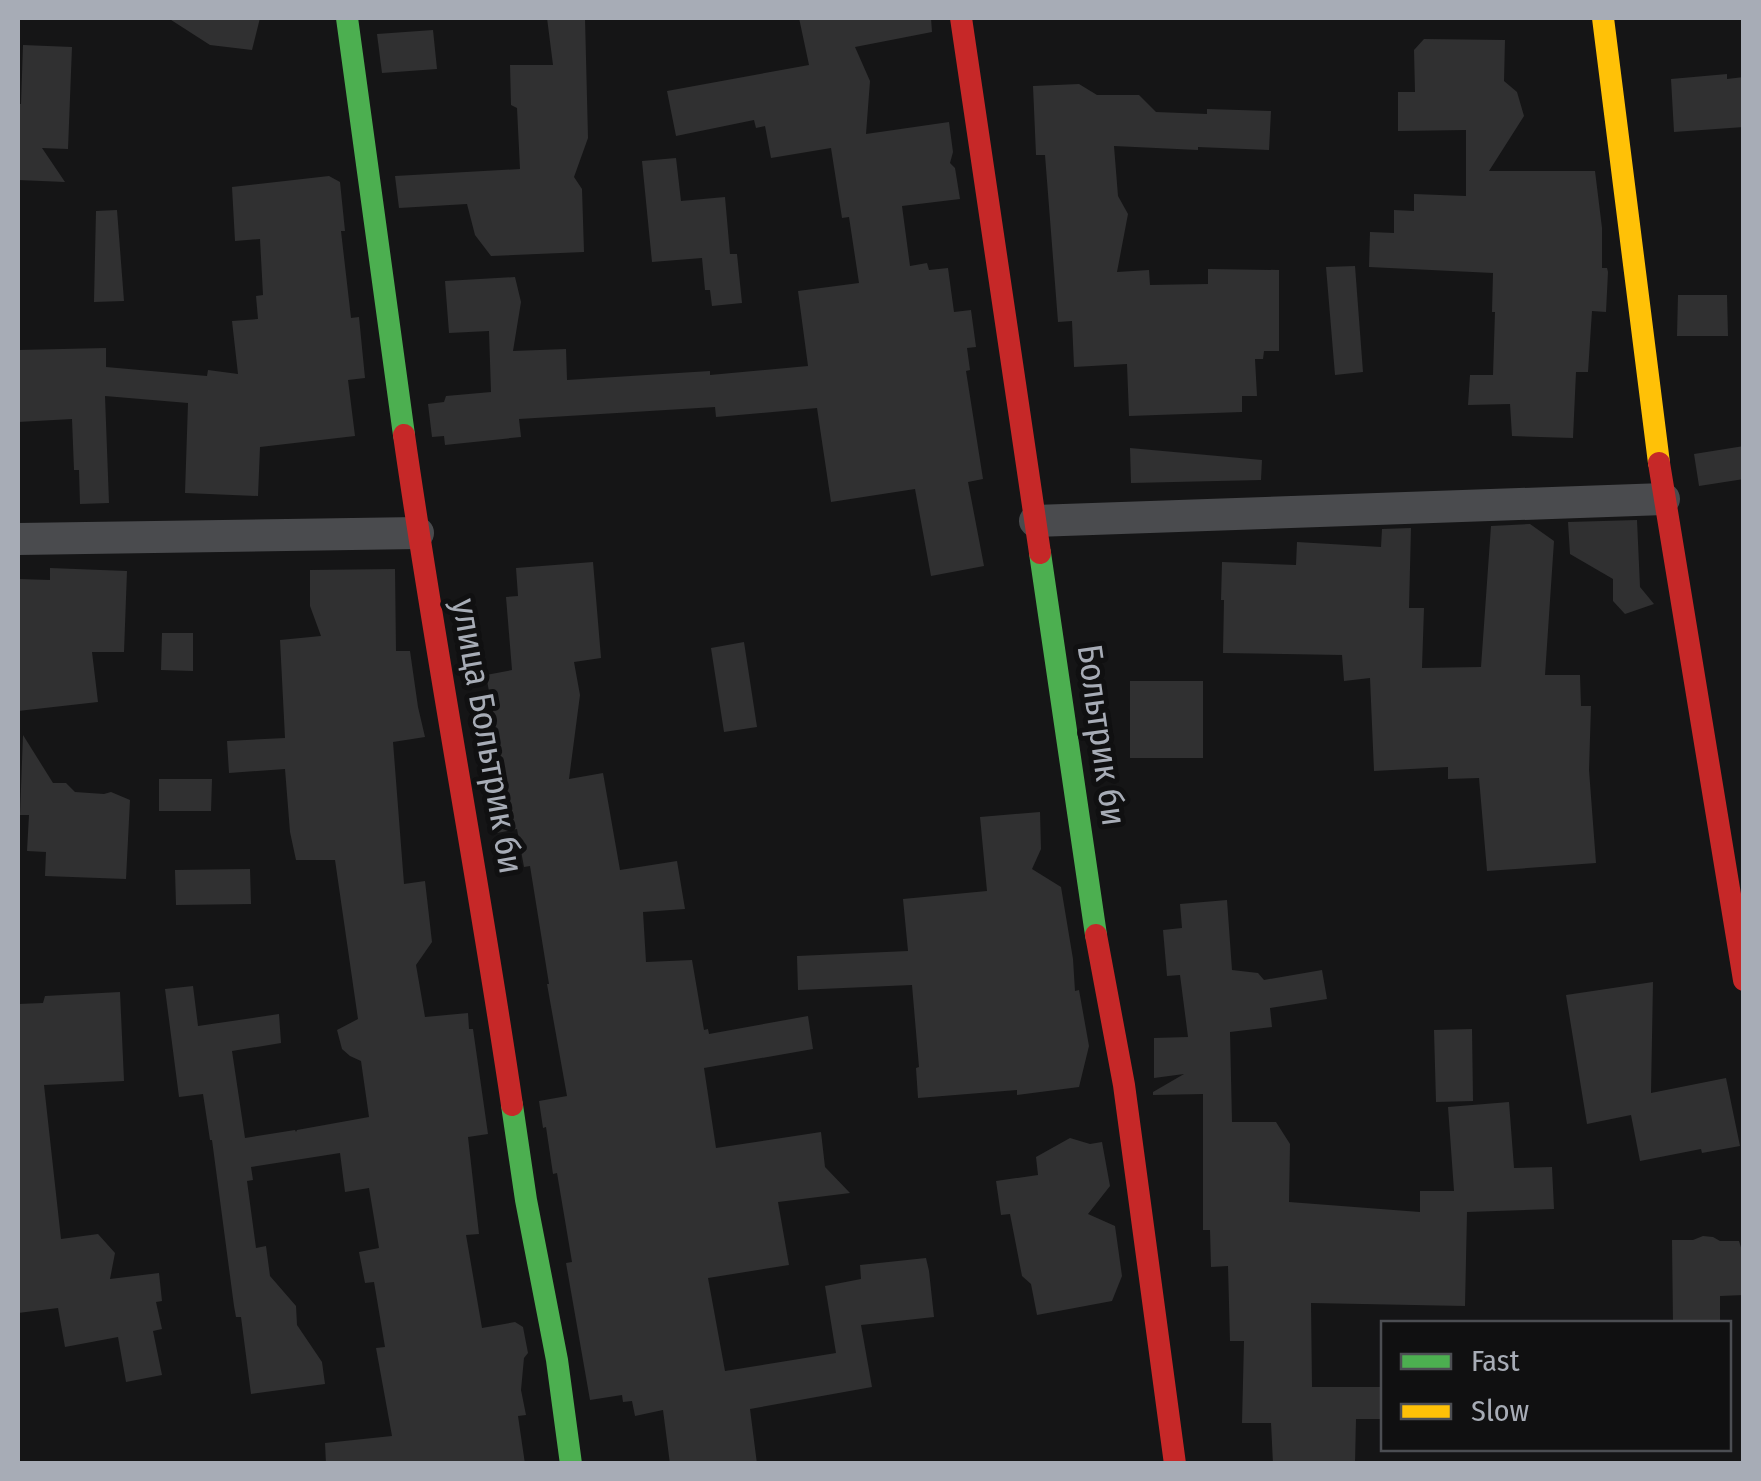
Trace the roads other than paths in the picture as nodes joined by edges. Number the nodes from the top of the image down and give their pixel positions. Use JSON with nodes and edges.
{"nodes":[{"id":1,"x":347,"y":18,"type":"edge"},
{"id":2,"x":961,"y":18,"type":"edge"},
{"id":3,"x":1604,"y":18,"type":"edge"},
{"id":4,"x":1664,"y":499,"type":"junction"},
{"id":5,"x":1035,"y":521,"type":"junction"},
{"id":6,"x":418,"y":533,"type":"junction"},
{"id":7,"x":18,"y":539,"type":"edge"},
{"id":8,"x":1744,"y":980,"type":"edge"},
{"id":9,"x":571,"y":1464,"type":"edge"},
{"id":10,"x":1175,"y":1464,"type":"edge"}],
"edges":[{"from":1,"to":6,"type":"street","name":"улица Больтрик би"},
{"from":2,"to":5,"type":"street","name":"Больтрик би"},
{"from":3,"to":4,"type":"street"},
{"from":4,"to":5,"type":"street"},
{"from":4,"to":8,"type":"street"},
{"from":5,"to":10,"type":"street","name":"Больтрик би"},
{"from":6,"to":7,"type":"street"},
{"from":6,"to":9,"type":"street","name":"улица Больтрик би"}]}
